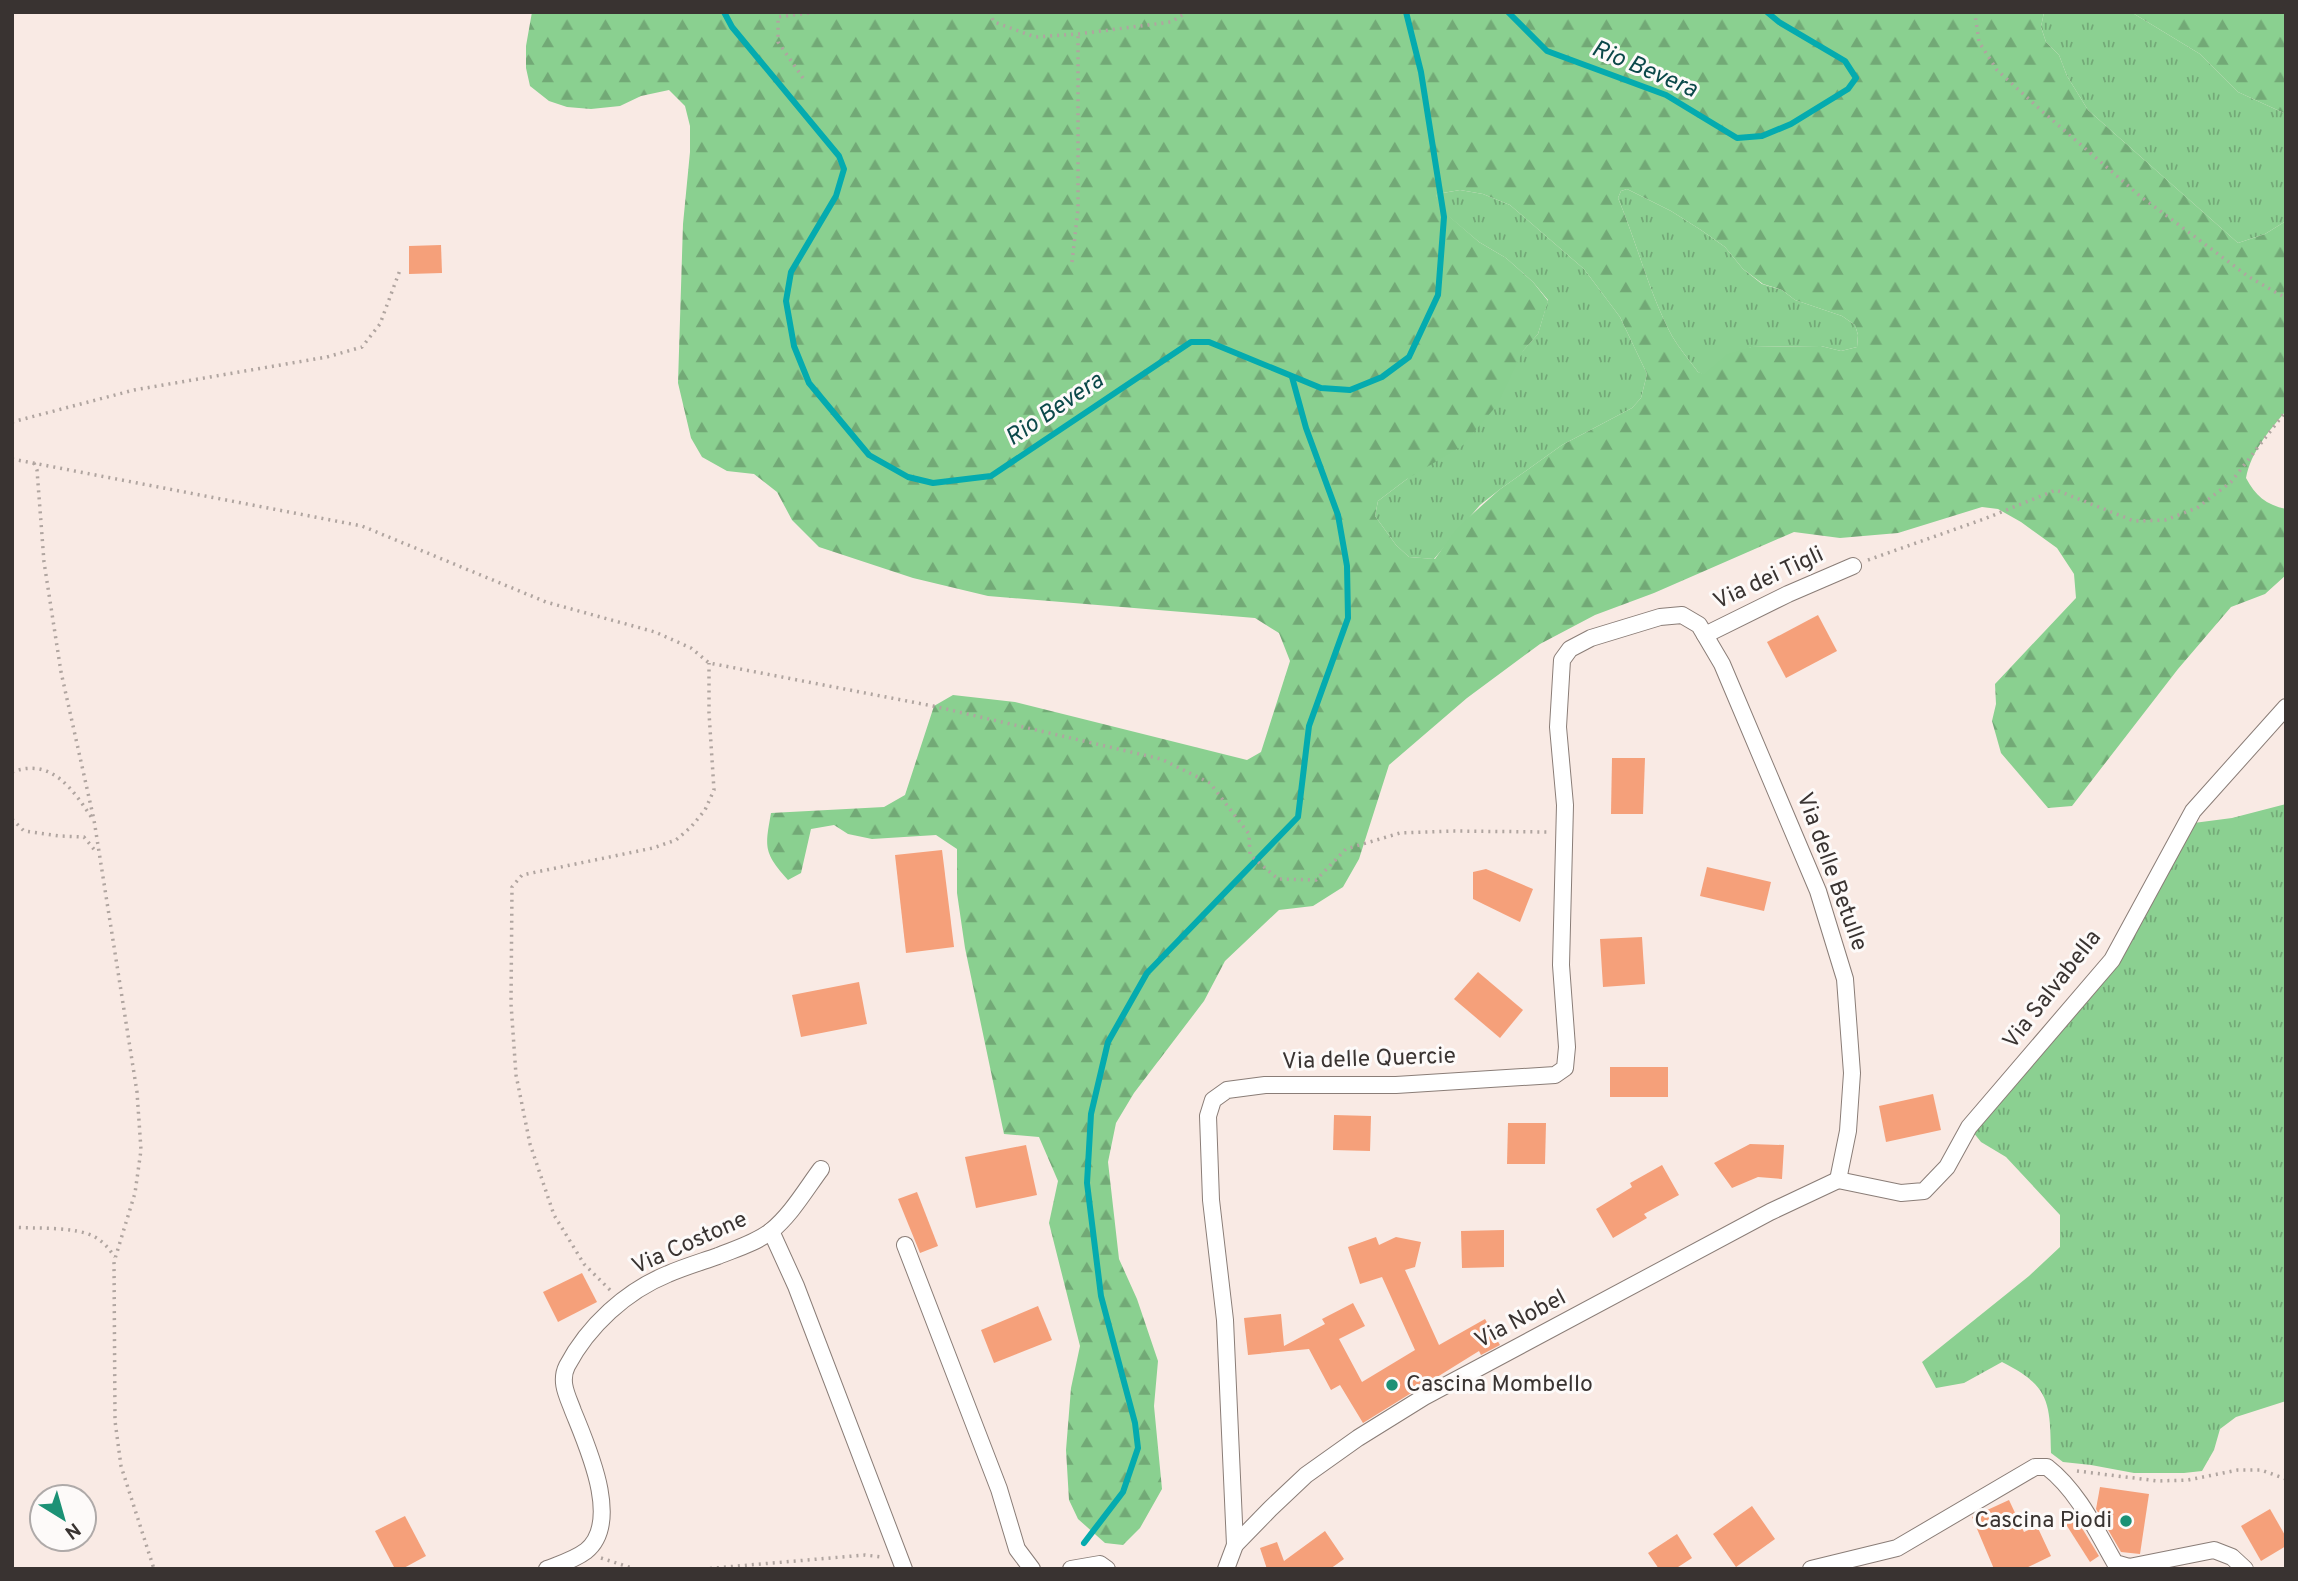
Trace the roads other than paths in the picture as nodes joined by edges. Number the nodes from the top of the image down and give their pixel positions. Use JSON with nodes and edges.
{"nodes":[{"id":1,"x":1853,"y":566,"type":"road end"},
{"id":2,"x":1705,"y":635,"type":"junction"},
{"id":3,"x":2286,"y":707,"type":"edge"},
{"id":4,"x":821,"y":1168,"type":"dead end"},
{"id":5,"x":1838,"y":1180,"type":"junction"},
{"id":6,"x":771,"y":1231,"type":"junction"},
{"id":7,"x":905,"y":1245,"type":"dead end"},
{"id":8,"x":1235,"y":1545,"type":"junction"},
{"id":9,"x":902,"y":1564,"type":"edge"},
{"id":10,"x":547,"y":1569,"type":"edge"},
{"id":11,"x":1032,"y":1569,"type":"edge"},
{"id":12,"x":1071,"y":1569,"type":"edge"},
{"id":13,"x":1107,"y":1569,"type":"edge"},
{"id":14,"x":1226,"y":1569,"type":"edge"},
{"id":15,"x":1811,"y":1569,"type":"edge"},
{"id":16,"x":2245,"y":1569,"type":"edge"}],
"edges":[{"from":1,"to":2,"type":"street","name":"Via dei Tigli"},
{"from":2,"to":5,"type":"street","name":"Via delle Betulle"},
{"from":2,"to":8,"type":"street","name":"Via delle Quercie"},
{"from":3,"to":5,"type":"street","name":"Via Salvabella"},
{"from":4,"to":6,"type":"street","name":"Via Costone"},
{"from":5,"to":8,"type":"street","name":"Via Nobel"},
{"from":6,"to":9,"type":"street"},
{"from":6,"to":10,"type":"street","name":"Via Costone"},
{"from":7,"to":11,"type":"street"},
{"from":8,"to":14,"type":"street","name":"Via Nobel"},
{"from":12,"to":13,"type":"street"},
{"from":15,"to":16,"type":"street"}]}
